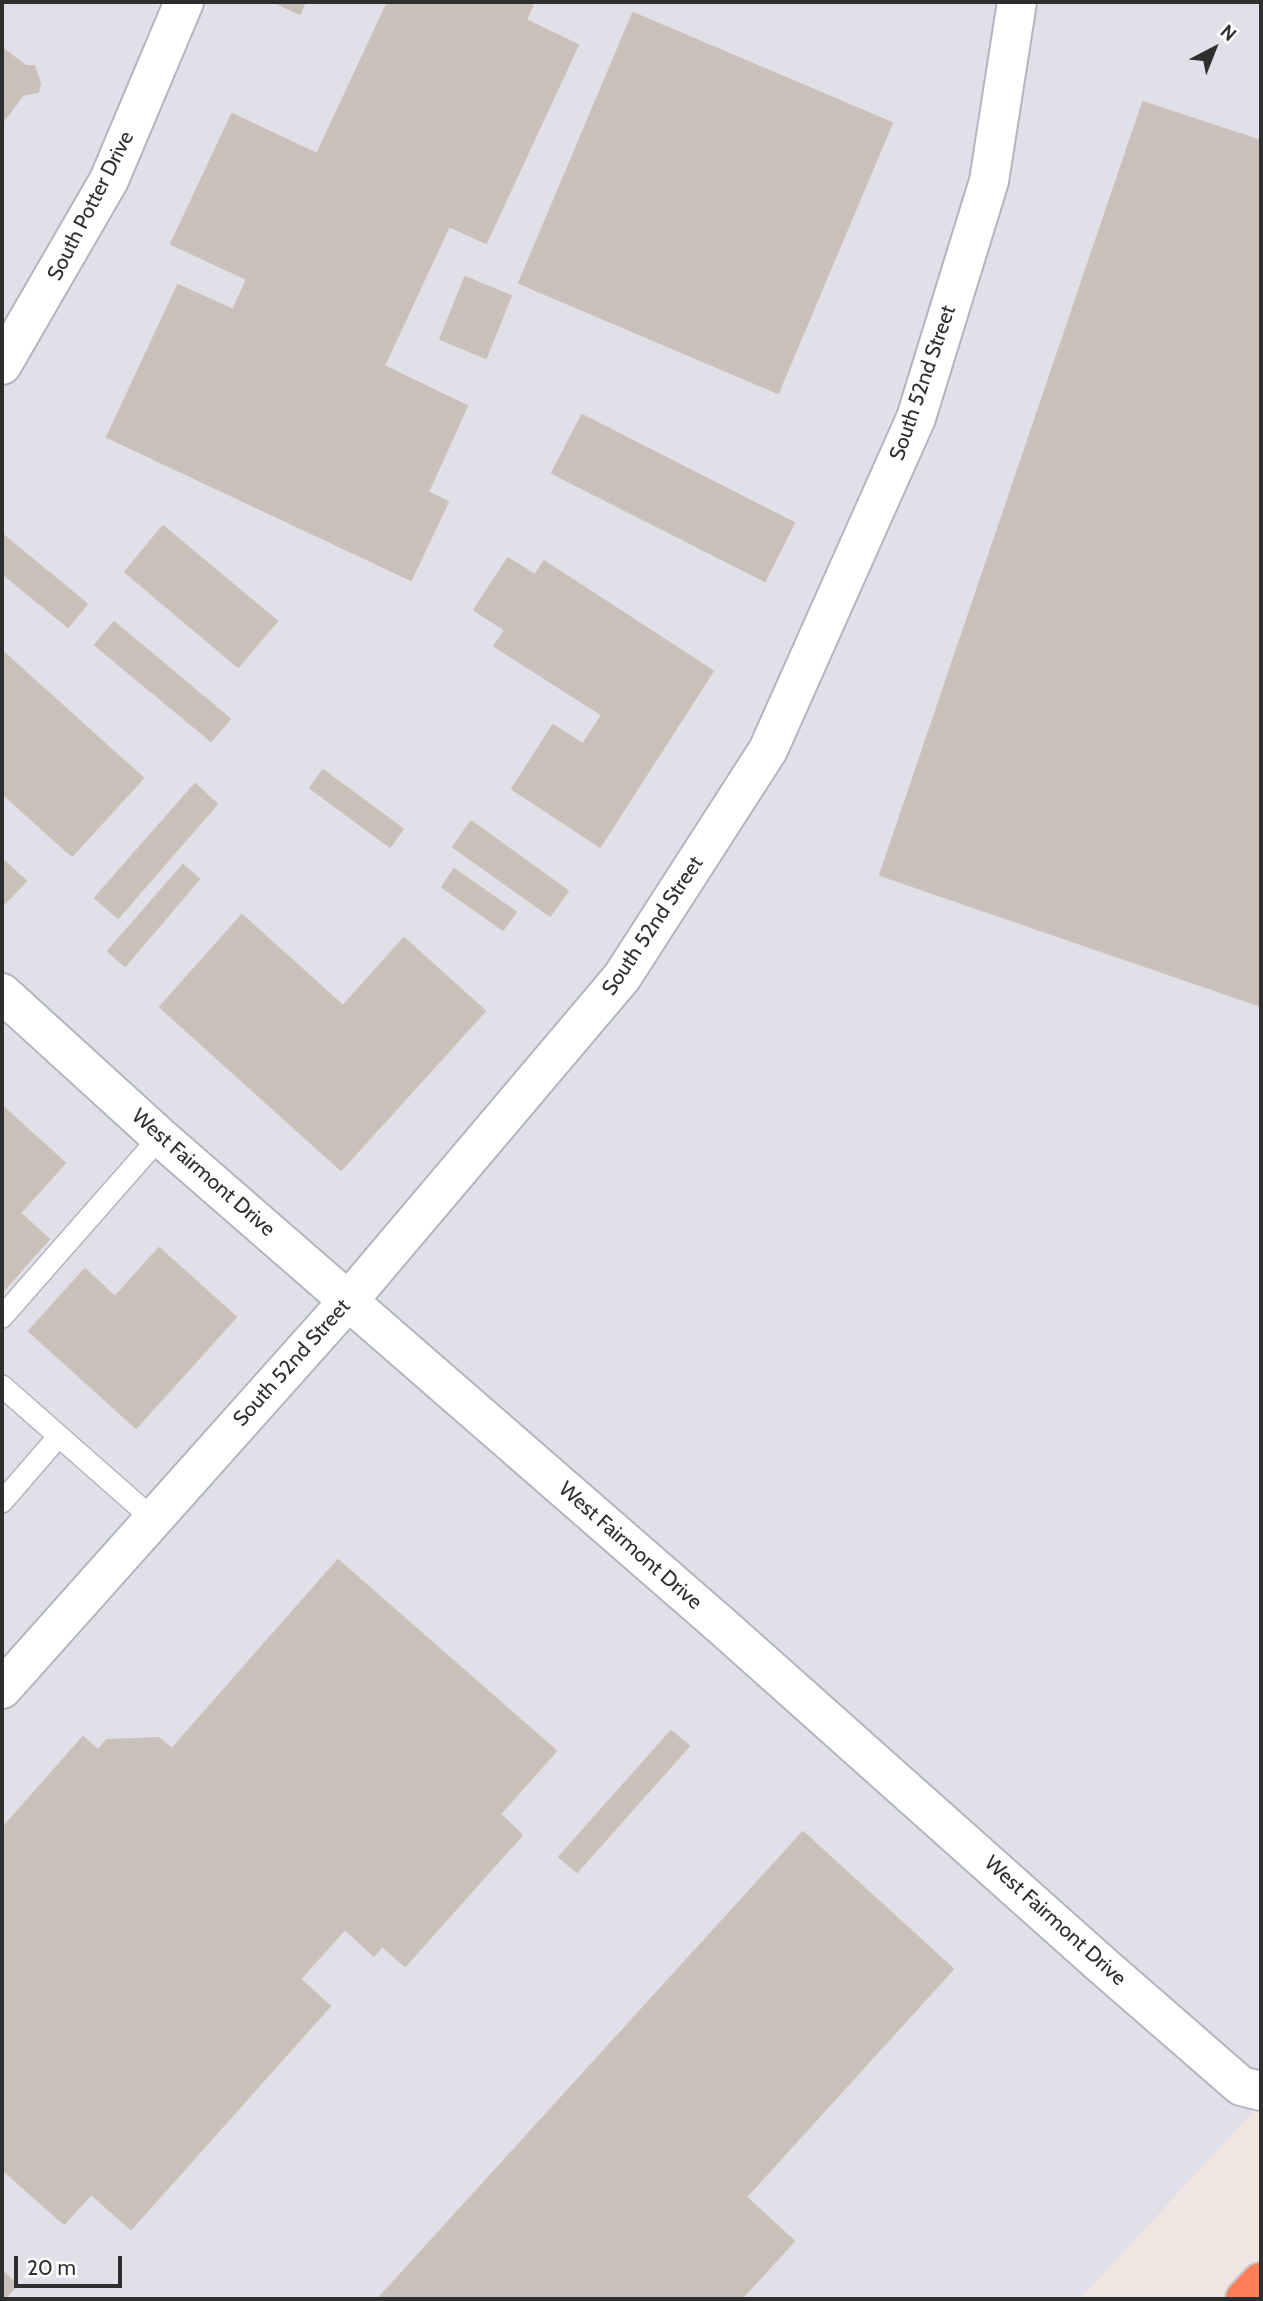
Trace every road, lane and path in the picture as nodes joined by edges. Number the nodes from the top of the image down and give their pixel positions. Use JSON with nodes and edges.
{"nodes":[{"id":1,"x":184,"y":2,"type":"edge"},
{"id":2,"x":1017,"y":2,"type":"edge"},
{"id":3,"x":2,"y":365,"type":"edge"},
{"id":4,"x":2,"y":993,"type":"edge"},
{"id":5,"x":160,"y":1137,"type":"junction"},
{"id":6,"x":349,"y":1300,"type":"junction"},
{"id":7,"x":2,"y":1317,"type":"edge"},
{"id":8,"x":2,"y":1386,"type":"edge"},
{"id":9,"x":59,"y":1436,"type":"junction"},
{"id":10,"x":2,"y":1502,"type":"edge"},
{"id":11,"x":153,"y":1519,"type":"junction"},
{"id":12,"x":2,"y":1689,"type":"edge"},
{"id":13,"x":1261,"y":2091,"type":"edge"},
{"id":14,"x":1261,"y":2282,"type":"edge"},
{"id":15,"x":1245,"y":2299,"type":"edge"}],
"edges":[{"from":1,"to":3,"type":"street","name":"South Potter Drive"},
{"from":2,"to":6,"type":"street","name":"South 52nd Street"},
{"from":4,"to":5,"type":"street","name":"West Fairmont Drive"},
{"from":5,"to":6,"type":"street","name":"West Fairmont Drive"},
{"from":5,"to":7,"type":"lane"},
{"from":6,"to":11,"type":"street","name":"South 52nd Street"},
{"from":6,"to":13,"type":"street","name":"West Fairmont Drive"},
{"from":8,"to":9,"type":"lane"},
{"from":9,"to":10,"type":"lane"},
{"from":9,"to":11,"type":"lane"},
{"from":11,"to":12,"type":"street","name":"South 52nd Street"},
{"from":14,"to":15,"type":"highway"}]}
